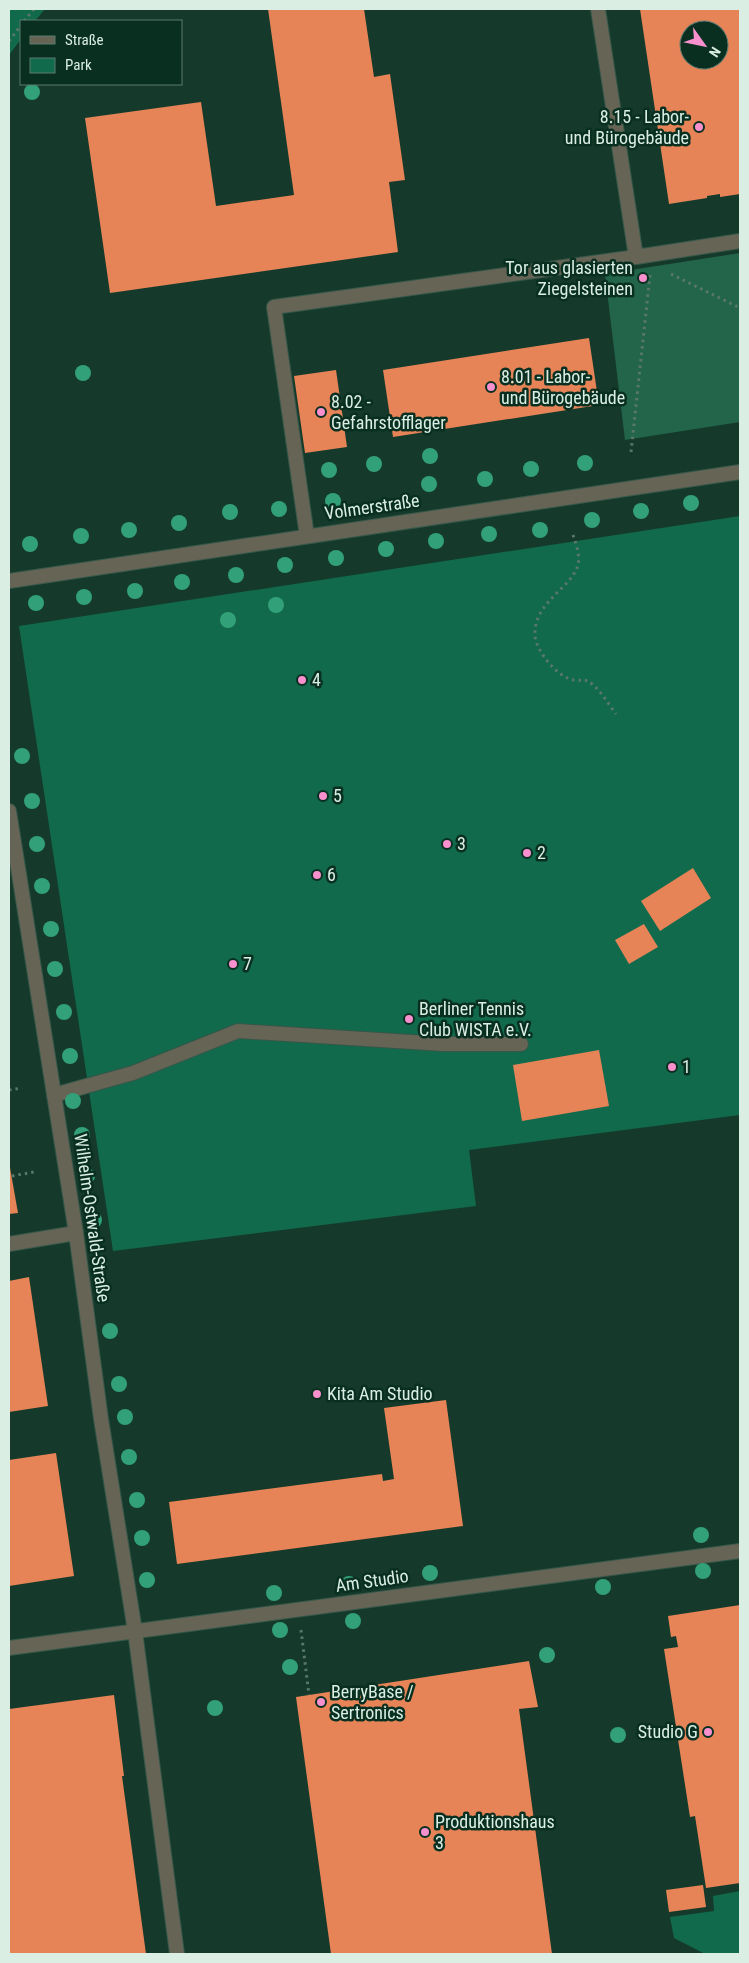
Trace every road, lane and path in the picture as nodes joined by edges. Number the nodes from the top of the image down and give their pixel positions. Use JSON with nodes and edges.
{"nodes":[{"id":1,"x":34,"y":9,"type":"edge"},
{"id":2,"x":598,"y":9,"type":"edge"},
{"id":3,"x":25,"y":20,"type":"edge"},
{"id":4,"x":20,"y":26,"type":"edge"},
{"id":5,"x":9,"y":41,"type":"edge"},
{"id":6,"x":740,"y":241,"type":"edge"},
{"id":7,"x":636,"y":257,"type":"junction"},
{"id":8,"x":669,"y":273,"type":"dead end"},
{"id":9,"x":740,"y":308,"type":"edge"},
{"id":10,"x":631,"y":452,"type":"dead end"},
{"id":11,"x":740,"y":472,"type":"edge"},
{"id":12,"x":573,"y":534,"type":"dead end"},
{"id":13,"x":307,"y":536,"type":"junction"},
{"id":14,"x":9,"y":581,"type":"edge"},
{"id":15,"x":616,"y":714,"type":"dead end"},
{"id":16,"x":9,"y":811,"type":"edge"},
{"id":17,"x":521,"y":1044,"type":"dead end"},
{"id":18,"x":22,"y":1088,"type":"dead end"},
{"id":19,"x":9,"y":1090,"type":"edge"},
{"id":20,"x":54,"y":1095,"type":"junction"},
{"id":21,"x":34,"y":1172,"type":"dead end"},
{"id":22,"x":12,"y":1176,"type":"dead end"},
{"id":23,"x":76,"y":1233,"type":"junction"},
{"id":24,"x":9,"y":1244,"type":"edge"},
{"id":25,"x":740,"y":1551,"type":"edge"},
{"id":26,"x":298,"y":1610,"type":"junction"},
{"id":27,"x":135,"y":1631,"type":"junction"},
{"id":28,"x":9,"y":1648,"type":"edge"},
{"id":29,"x":309,"y":1695,"type":"dead end"},
{"id":30,"x":177,"y":1954,"type":"edge"}],
"edges":[{"from":1,"to":3,"type":"path"},
{"from":2,"to":7,"type":"street"},
{"from":4,"to":5,"type":"path"},
{"from":6,"to":7,"type":"street"},
{"from":7,"to":10,"type":"path"},
{"from":7,"to":13,"type":"street"},
{"from":8,"to":9,"type":"path"},
{"from":11,"to":13,"type":"street","name":"Volmerstraße"},
{"from":12,"to":15,"type":"path"},
{"from":13,"to":14,"type":"street","name":"Volmerstraße"},
{"from":16,"to":20,"type":"street","name":"Wilhelm-Ostwald-Straße"},
{"from":17,"to":20,"type":"street"},
{"from":18,"to":19,"type":"path"},
{"from":20,"to":23,"type":"street","name":"Wilhelm-Ostwald-Straße"},
{"from":21,"to":22,"type":"path"},
{"from":23,"to":24,"type":"street"},
{"from":23,"to":27,"type":"street","name":"Wilhelm-Ostwald-Straße"},
{"from":25,"to":26,"type":"street","name":"Am Studio"},
{"from":26,"to":27,"type":"street","name":"Am Studio"},
{"from":26,"to":29,"type":"path"},
{"from":27,"to":28,"type":"street","name":"Am Studio"},
{"from":27,"to":30,"type":"street","name":"Wilhelm-Ostwald-Straße"}]}
